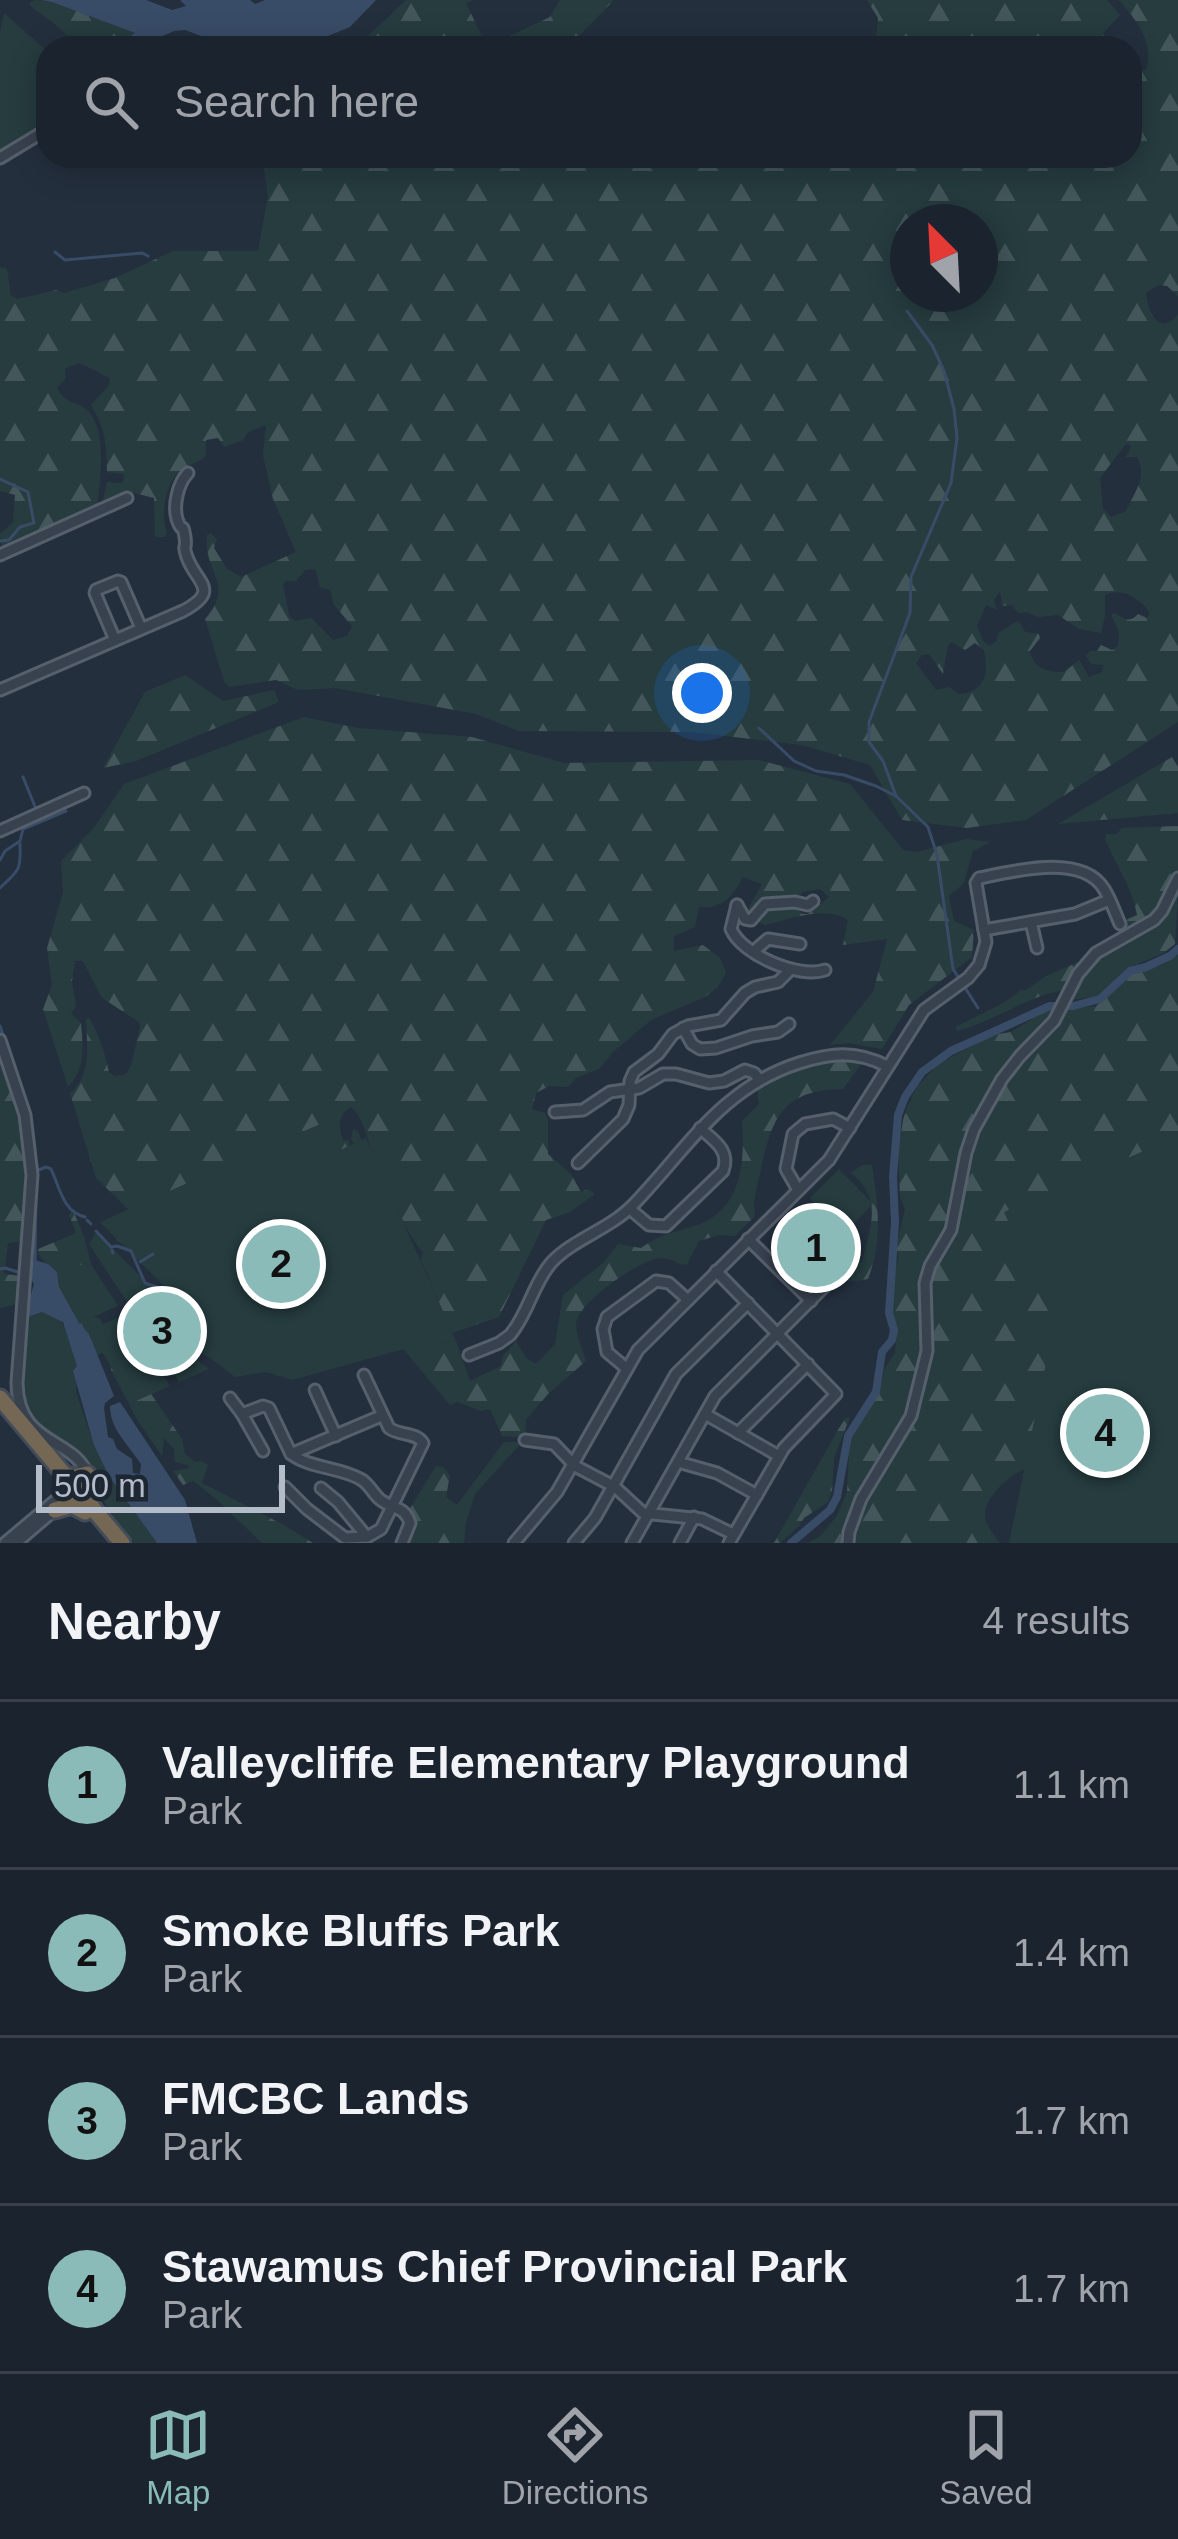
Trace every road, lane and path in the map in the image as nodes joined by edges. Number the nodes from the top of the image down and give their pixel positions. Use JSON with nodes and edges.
{"nodes":[{"id":1,"x":36,"y":136,"type":"edge"},
{"id":2,"x":0,"y":158,"type":"edge"},
{"id":3,"x":188,"y":473,"type":"dead end"},
{"id":4,"x":127,"y":497,"type":"dead end"},
{"id":5,"x":0,"y":555,"type":"edge"},
{"id":6,"x":142,"y":628,"type":"junction"},
{"id":7,"x":115,"y":640,"type":"junction"},
{"id":8,"x":0,"y":690,"type":"edge"},
{"id":9,"x":84,"y":793,"type":"dead end"},
{"id":10,"x":0,"y":831,"type":"edge"},
{"id":11,"x":1178,"y":878,"type":"edge"},
{"id":12,"x":1109,"y":900,"type":"junction"},
{"id":13,"x":813,"y":901,"type":"dead end"},
{"id":14,"x":1031,"y":922,"type":"junction"},
{"id":15,"x":1120,"y":924,"type":"dead end"},
{"id":16,"x":984,"y":929,"type":"junction"},
{"id":17,"x":800,"y":944,"type":"dead end"},
{"id":18,"x":1037,"y":948,"type":"dead end"},
{"id":19,"x":754,"y":952,"type":"junction"},
{"id":20,"x":979,"y":965,"type":"junction"},
{"id":21,"x":790,"y":969,"type":"junction"},
{"id":22,"x":825,"y":970,"type":"dead end"},
{"id":23,"x":994,"y":974,"type":"dead end"},
{"id":24,"x":789,"y":1024,"type":"dead end"},
{"id":25,"x":683,"y":1028,"type":"junction"},
{"id":26,"x":0,"y":1040,"type":"edge"},
{"id":27,"x":887,"y":1066,"type":"junction"},
{"id":28,"x":759,"y":1078,"type":"junction"},
{"id":29,"x":630,"y":1089,"type":"junction"},
{"id":30,"x":555,"y":1112,"type":"dead end"},
{"id":31,"x":700,"y":1127,"type":"junction"},
{"id":32,"x":850,"y":1128,"type":"junction"},
{"id":33,"x":578,"y":1163,"type":"dead end"},
{"id":34,"x":798,"y":1190,"type":"junction"},
{"id":35,"x":630,"y":1209,"type":"junction"},
{"id":36,"x":748,"y":1239,"type":"junction"},
{"id":37,"x":716,"y":1270,"type":"junction"},
{"id":38,"x":829,"y":1282,"type":"dead end"},
{"id":39,"x":688,"y":1300,"type":"junction"},
{"id":40,"x":811,"y":1301,"type":"junction"},
{"id":41,"x":748,"y":1303,"type":"junction"},
{"id":42,"x":778,"y":1333,"type":"junction"},
{"id":43,"x":470,"y":1355,"type":"dead end"},
{"id":44,"x":808,"y":1364,"type":"junction"},
{"id":45,"x":626,"y":1368,"type":"junction"},
{"id":46,"x":364,"y":1375,"type":"dead end"},
{"id":47,"x":315,"y":1390,"type":"dead end"},
{"id":48,"x":0,"y":1398,"type":"edge"},
{"id":49,"x":230,"y":1398,"type":"dead end"},
{"id":50,"x":0,"y":1407,"type":"edge"},
{"id":51,"x":242,"y":1414,"type":"junction"},
{"id":52,"x":705,"y":1414,"type":"junction"},
{"id":53,"x":381,"y":1416,"type":"junction"},
{"id":54,"x":739,"y":1433,"type":"junction"},
{"id":55,"x":336,"y":1436,"type":"junction"},
{"id":56,"x":525,"y":1440,"type":"dead end"},
{"id":57,"x":263,"y":1451,"type":"dead end"},
{"id":58,"x":291,"y":1454,"type":"junction"},
{"id":59,"x":779,"y":1456,"type":"junction"},
{"id":60,"x":678,"y":1462,"type":"junction"},
{"id":61,"x":572,"y":1463,"type":"junction"},
{"id":62,"x":611,"y":1485,"type":"junction"},
{"id":63,"x":285,"y":1487,"type":"dead end"},
{"id":64,"x":66,"y":1488,"type":"junction"},
{"id":65,"x":321,"y":1489,"type":"dead end"},
{"id":66,"x":757,"y":1495,"type":"junction"},
{"id":67,"x":391,"y":1505,"type":"junction"},
{"id":68,"x":90,"y":1512,"type":"junction"},
{"id":69,"x":648,"y":1514,"type":"junction"},
{"id":70,"x":694,"y":1517,"type":"junction"},
{"id":71,"x":367,"y":1537,"type":"junction"},
{"id":72,"x":731,"y":1539,"type":"edge"},
{"id":73,"x":5,"y":1543,"type":"edge"},
{"id":74,"x":16,"y":1543,"type":"edge"},
{"id":75,"x":112,"y":1543,"type":"edge"},
{"id":76,"x":126,"y":1543,"type":"edge"},
{"id":77,"x":402,"y":1543,"type":"edge"},
{"id":78,"x":514,"y":1543,"type":"edge"},
{"id":79,"x":574,"y":1543,"type":"edge"},
{"id":80,"x":632,"y":1543,"type":"edge"},
{"id":81,"x":680,"y":1543,"type":"edge"},
{"id":82,"x":848,"y":1543,"type":"edge"}],
"edges":[{"from":1,"to":2,"type":"street"},
{"from":3,"to":6,"type":"street"},
{"from":4,"to":5,"type":"street"},
{"from":6,"to":7,"type":"street"},
{"from":6,"to":7,"type":"street"},
{"from":7,"to":8,"type":"street"},
{"from":9,"to":10,"type":"street"},
{"from":11,"to":82,"type":"street"},
{"from":12,"to":14,"type":"street"},
{"from":12,"to":15,"type":"street"},
{"from":12,"to":16,"type":"street"},
{"from":13,"to":19,"type":"street"},
{"from":14,"to":16,"type":"street"},
{"from":14,"to":18,"type":"street"},
{"from":16,"to":20,"type":"street"},
{"from":17,"to":19,"type":"street"},
{"from":19,"to":21,"type":"street"},
{"from":20,"to":23,"type":"street"},
{"from":20,"to":27,"type":"street"},
{"from":21,"to":22,"type":"street"},
{"from":21,"to":25,"type":"street"},
{"from":24,"to":25,"type":"street"},
{"from":25,"to":29,"type":"street"},
{"from":26,"to":64,"type":"street"},
{"from":27,"to":28,"type":"street"},
{"from":27,"to":32,"type":"street"},
{"from":28,"to":29,"type":"street"},
{"from":28,"to":31,"type":"street"},
{"from":29,"to":30,"type":"street"},
{"from":29,"to":33,"type":"street"},
{"from":31,"to":35,"type":"street"},
{"from":31,"to":35,"type":"street"},
{"from":32,"to":34,"type":"street"},
{"from":32,"to":34,"type":"street"},
{"from":34,"to":36,"type":"street"},
{"from":35,"to":43,"type":"street"},
{"from":36,"to":37,"type":"street"},
{"from":36,"to":40,"type":"street"},
{"from":37,"to":39,"type":"street"},
{"from":37,"to":41,"type":"street"},
{"from":38,"to":40,"type":"street"},
{"from":39,"to":45,"type":"street"},
{"from":39,"to":45,"type":"street"},
{"from":40,"to":42,"type":"street"},
{"from":41,"to":42,"type":"street"},
{"from":41,"to":62,"type":"street"},
{"from":42,"to":44,"type":"street"},
{"from":42,"to":52,"type":"street"},
{"from":44,"to":54,"type":"street"},
{"from":44,"to":59,"type":"street"},
{"from":45,"to":61,"type":"street"},
{"from":46,"to":53,"type":"street"},
{"from":47,"to":55,"type":"street"},
{"from":48,"to":64,"type":"highway"},
{"from":49,"to":51,"type":"street"},
{"from":50,"to":64,"type":"highway"},
{"from":51,"to":57,"type":"street"},
{"from":51,"to":58,"type":"street"},
{"from":52,"to":54,"type":"street"},
{"from":52,"to":60,"type":"street"},
{"from":53,"to":55,"type":"street"},
{"from":53,"to":67,"type":"street"},
{"from":54,"to":59,"type":"street"},
{"from":55,"to":58,"type":"street"},
{"from":56,"to":61,"type":"street"},
{"from":58,"to":67,"type":"street"},
{"from":59,"to":66,"type":"street"},
{"from":60,"to":66,"type":"street"},
{"from":60,"to":69,"type":"street"},
{"from":61,"to":62,"type":"street"},
{"from":61,"to":78,"type":"street"},
{"from":62,"to":69,"type":"street"},
{"from":62,"to":79,"type":"street"},
{"from":63,"to":71,"type":"street"},
{"from":64,"to":68,"type":"highway"},
{"from":64,"to":68,"type":"highway"},
{"from":64,"to":73,"type":"street"},
{"from":64,"to":74,"type":"street"},
{"from":64,"to":76,"type":"street"},
{"from":65,"to":71,"type":"street"},
{"from":66,"to":72,"type":"street"},
{"from":67,"to":71,"type":"street"},
{"from":67,"to":77,"type":"street"},
{"from":68,"to":75,"type":"highway"},
{"from":68,"to":76,"type":"highway"},
{"from":69,"to":70,"type":"street"},
{"from":69,"to":80,"type":"street"},
{"from":70,"to":72,"type":"street"},
{"from":70,"to":81,"type":"street"}]}
